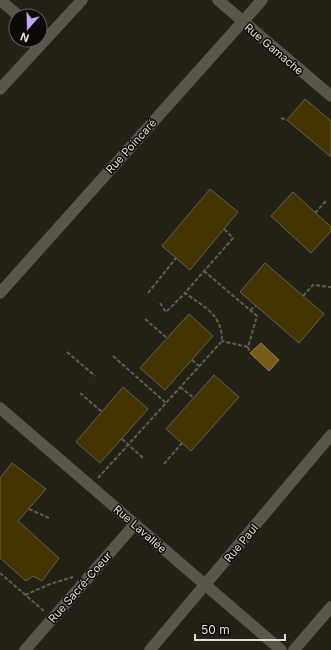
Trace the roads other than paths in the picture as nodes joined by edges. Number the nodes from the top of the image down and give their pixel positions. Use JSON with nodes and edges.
{"nodes":[{"id":1,"x":0,"y":0,"type":"edge"},
{"id":2,"x":82,"y":0,"type":"edge"},
{"id":3,"x":218,"y":0,"type":"edge"},
{"id":4,"x":262,"y":0,"type":"edge"},
{"id":5,"x":9,"y":8,"type":"edge"},
{"id":6,"x":242,"y":22,"type":"junction"},
{"id":7,"x":48,"y":32,"type":"edge"},
{"id":8,"x":34,"y":48,"type":"edge"},
{"id":9,"x":0,"y":89,"type":"edge"},
{"id":10,"x":331,"y":96,"type":"edge"},
{"id":11,"x":0,"y":293,"type":"edge"},
{"id":12,"x":0,"y":408,"type":"edge"},
{"id":13,"x":331,"y":435,"type":"edge"},
{"id":14,"x":135,"y":524,"type":"junction"},
{"id":15,"x":205,"y":585,"type":"junction"},
{"id":16,"x":331,"y":607,"type":"edge"},
{"id":17,"x":25,"y":650,"type":"edge"},
{"id":18,"x":150,"y":650,"type":"edge"},
{"id":19,"x":281,"y":650,"type":"edge"},
{"id":20,"x":294,"y":650,"type":"edge"}],
"edges":[{"from":1,"to":5,"type":"street"},
{"from":2,"to":7,"type":"street"},
{"from":3,"to":6,"type":"street","name":"Rue Gamache"},
{"from":4,"to":6,"type":"street","name":"Rue Poincaré"},
{"from":6,"to":10,"type":"street","name":"Rue Gamache"},
{"from":6,"to":11,"type":"street","name":"Rue Poincaré"},
{"from":8,"to":9,"type":"street"},
{"from":12,"to":14,"type":"street","name":"Rue Lavallée"},
{"from":13,"to":15,"type":"street","name":"Rue Paul"},
{"from":14,"to":15,"type":"street","name":"Rue Lavallée"},
{"from":14,"to":17,"type":"street","name":"Rue Sacré-Coeur"},
{"from":15,"to":18,"type":"street","name":"Rue Paul"},
{"from":15,"to":19,"type":"street","name":"Rue Lavallée"},
{"from":16,"to":20,"type":"street"}]}
